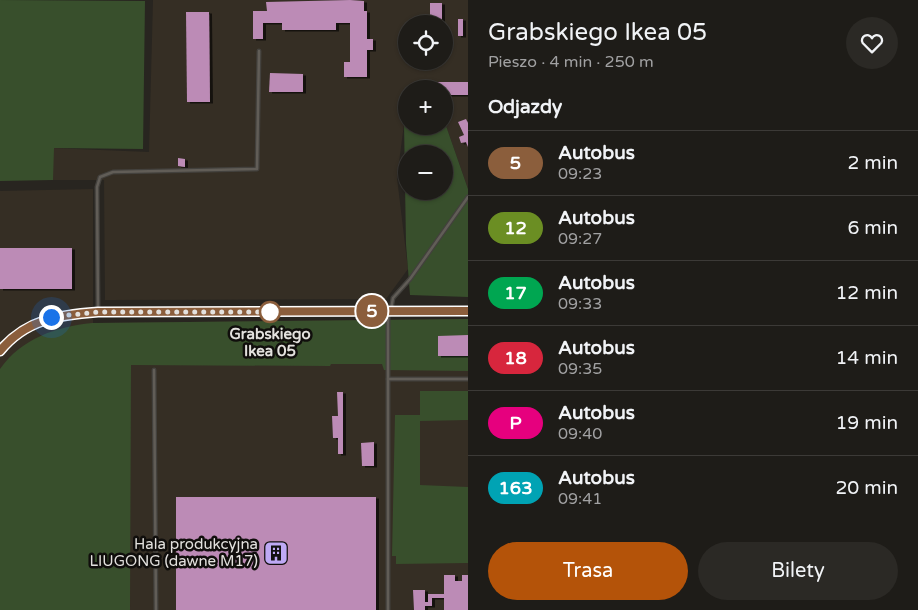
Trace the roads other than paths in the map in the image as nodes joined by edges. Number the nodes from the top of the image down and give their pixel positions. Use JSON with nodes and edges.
{"nodes":[{"id":1,"x":259,"y":51,"type":"dead end"},
{"id":2,"x":468,"y":196,"type":"edge"},
{"id":3,"x":389,"y":311,"type":"junction"},
{"id":4,"x":468,"y":311,"type":"edge"},
{"id":5,"x":98,"y":312,"type":"junction"},
{"id":6,"x":0,"y":351,"type":"edge"},
{"id":7,"x":154,"y":370,"type":"dead end"},
{"id":8,"x":388,"y":379,"type":"junction"},
{"id":9,"x":468,"y":379,"type":"edge"},
{"id":10,"x":156,"y":610,"type":"edge"},
{"id":11,"x":388,"y":610,"type":"edge"}],
"edges":[{"from":1,"to":5,"type":"lane"},
{"from":2,"to":3,"type":"lane"},
{"from":3,"to":4,"type":"street"},
{"from":3,"to":5,"type":"street"},
{"from":3,"to":8,"type":"lane"},
{"from":5,"to":6,"type":"street"},
{"from":7,"to":10,"type":"lane"},
{"from":8,"to":9,"type":"lane"},
{"from":8,"to":11,"type":"lane"}]}
